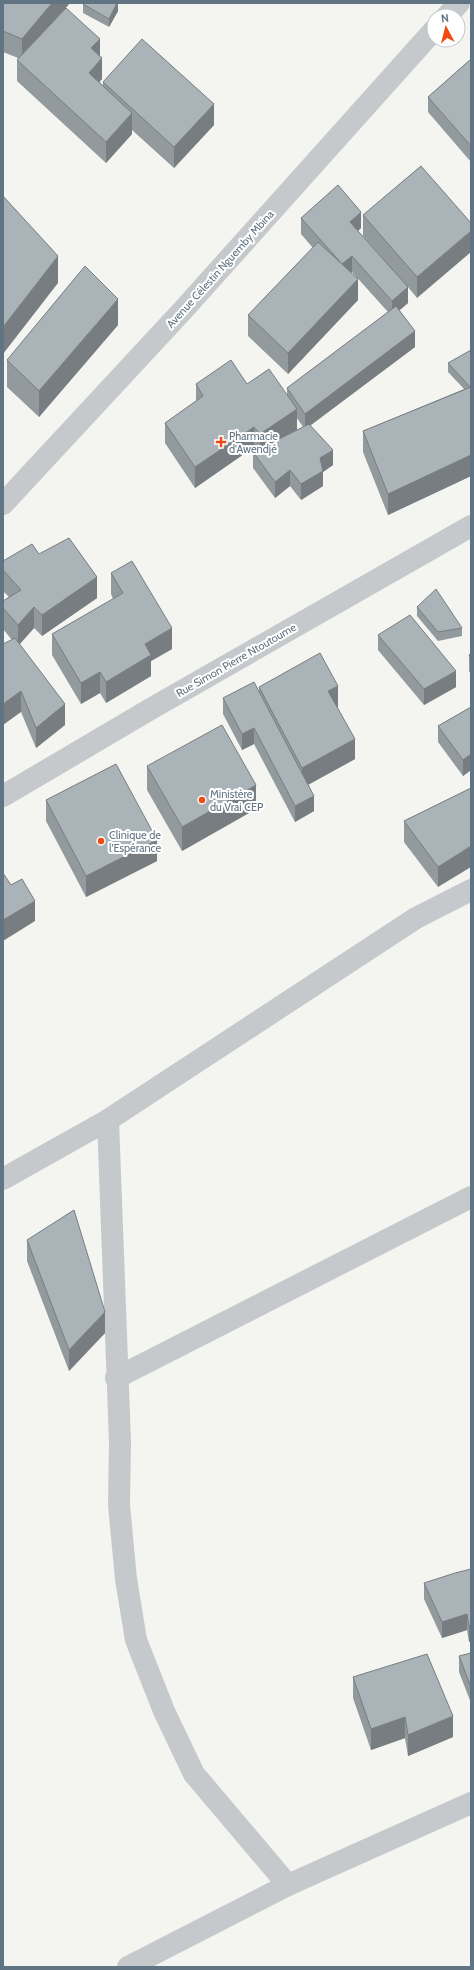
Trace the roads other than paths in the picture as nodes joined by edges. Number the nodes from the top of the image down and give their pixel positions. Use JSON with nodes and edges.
{"nodes":[{"id":1,"x":426,"y":39,"type":"edge"},
{"id":2,"x":3,"y":504,"type":"edge"},
{"id":3,"x":471,"y":526,"type":"edge"},
{"id":4,"x":3,"y":796,"type":"edge"},
{"id":5,"x":471,"y":890,"type":"edge"},
{"id":6,"x":108,"y":1120,"type":"junction"},
{"id":7,"x":3,"y":1178,"type":"edge"},
{"id":8,"x":471,"y":1197,"type":"edge"},
{"id":9,"x":116,"y":1378,"type":"junction"},
{"id":10,"x":471,"y":1804,"type":"edge"},
{"id":11,"x":288,"y":1885,"type":"junction"},
{"id":12,"x":128,"y":1967,"type":"edge"}],
"edges":[{"from":1,"to":2,"type":"street","name":"Avenue Célestin Nguemby Mbina"},
{"from":3,"to":4,"type":"street","name":"Rue Simon Pierre Ntoutoume"},
{"from":5,"to":6,"type":"street"},
{"from":6,"to":7,"type":"street"},
{"from":6,"to":9,"type":"street"},
{"from":8,"to":9,"type":"street"},
{"from":9,"to":11,"type":"street"},
{"from":10,"to":11,"type":"street"},
{"from":11,"to":12,"type":"street"}]}
